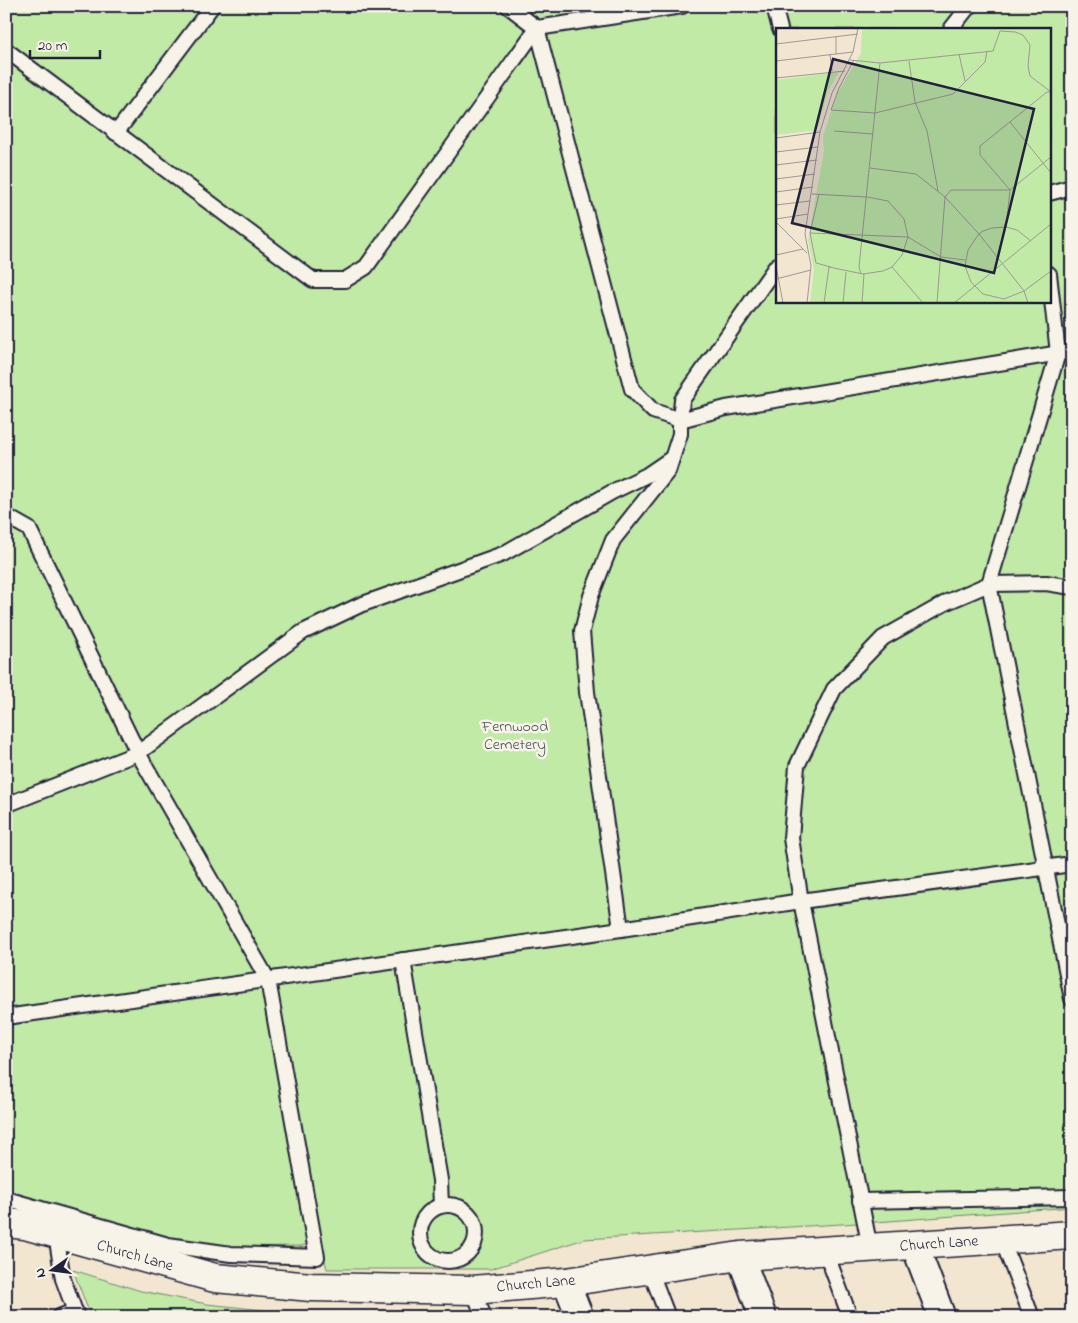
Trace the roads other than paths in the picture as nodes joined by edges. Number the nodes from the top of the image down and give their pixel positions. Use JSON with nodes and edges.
{"nodes":[{"id":1,"x":212,"y":6,"type":"edge"},
{"id":2,"x":508,"y":6,"type":"edge"},
{"id":3,"x":682,"y":6,"type":"edge"},
{"id":4,"x":774,"y":6,"type":"edge"},
{"id":5,"x":969,"y":6,"type":"edge"},
{"id":6,"x":537,"y":28,"type":"junction"},
{"id":7,"x":780,"y":28,"type":"edge"},
{"id":8,"x":952,"y":28,"type":"edge"},
{"id":9,"x":6,"y":50,"type":"edge"},
{"id":10,"x":116,"y":133,"type":"junction"},
{"id":11,"x":1072,"y":187,"type":"edge"},
{"id":12,"x":1050,"y":193,"type":"edge"},
{"id":13,"x":776,"y":266,"type":"edge"},
{"id":14,"x":1050,"y":279,"type":"edge"},
{"id":15,"x":1065,"y":352,"type":"edge"},
{"id":16,"x":680,"y":420,"type":"junction"},
{"id":17,"x":672,"y":458,"type":"junction"},
{"id":18,"x":6,"y":516,"type":"edge"},
{"id":19,"x":989,"y":584,"type":"junction"},
{"id":20,"x":1072,"y":587,"type":"edge"},
{"id":21,"x":138,"y":753,"type":"junction"},
{"id":22,"x":6,"y":805,"type":"edge"},
{"id":23,"x":1072,"y":864,"type":"edge"},
{"id":24,"x":1047,"y":867,"type":"junction"},
{"id":25,"x":801,"y":900,"type":"junction"},
{"id":26,"x":621,"y":929,"type":"junction"},
{"id":27,"x":403,"y":960,"type":"junction"},
{"id":28,"x":268,"y":980,"type":"junction"},
{"id":29,"x":1072,"y":999,"type":"edge"},
{"id":30,"x":6,"y":1017,"type":"edge"},
{"id":31,"x":1072,"y":1197,"type":"edge"},
{"id":32,"x":6,"y":1199,"type":"edge"},
{"id":33,"x":860,"y":1201,"type":"junction"},
{"id":34,"x":442,"y":1206,"type":"junction"},
{"id":35,"x":6,"y":1223,"type":"edge"},
{"id":36,"x":56,"y":1234,"type":"junction"},
{"id":37,"x":1072,"y":1235,"type":"edge"},
{"id":38,"x":1002,"y":1240,"type":"junction"},
{"id":39,"x":915,"y":1246,"type":"junction"},
{"id":40,"x":870,"y":1248,"type":"junction"},
{"id":41,"x":825,"y":1250,"type":"junction"},
{"id":42,"x":740,"y":1256,"type":"junction"},
{"id":43,"x":650,"y":1270,"type":"junction"},
{"id":44,"x":566,"y":1282,"type":"junction"},
{"id":45,"x":473,"y":1290,"type":"junction"},
{"id":46,"x":76,"y":1314,"type":"edge"},
{"id":47,"x":59,"y":1317,"type":"edge"},
{"id":48,"x":484,"y":1317,"type":"edge"},
{"id":49,"x":580,"y":1317,"type":"edge"},
{"id":50,"x":668,"y":1317,"type":"edge"},
{"id":51,"x":763,"y":1317,"type":"edge"},
{"id":52,"x":850,"y":1317,"type":"edge"},
{"id":53,"x":942,"y":1317,"type":"edge"},
{"id":54,"x":1032,"y":1317,"type":"edge"}],
"edges":[{"from":1,"to":10,"type":"lane"},
{"from":2,"to":6,"type":"lane"},
{"from":3,"to":6,"type":"lane"},
{"from":4,"to":7,"type":"lane"},
{"from":5,"to":8,"type":"lane"},
{"from":6,"to":10,"type":"lane"},
{"from":6,"to":16,"type":"lane"},
{"from":9,"to":10,"type":"lane"},
{"from":11,"to":12,"type":"lane"},
{"from":13,"to":16,"type":"lane"},
{"from":14,"to":15,"type":"lane"},
{"from":15,"to":16,"type":"lane"},
{"from":15,"to":19,"type":"lane"},
{"from":16,"to":17,"type":"lane"},
{"from":17,"to":21,"type":"lane"},
{"from":17,"to":26,"type":"lane"},
{"from":18,"to":21,"type":"lane"},
{"from":19,"to":20,"type":"lane"},
{"from":19,"to":24,"type":"lane"},
{"from":19,"to":25,"type":"lane"},
{"from":21,"to":22,"type":"lane"},
{"from":21,"to":28,"type":"lane"},
{"from":23,"to":24,"type":"lane"},
{"from":24,"to":25,"type":"lane"},
{"from":24,"to":29,"type":"lane"},
{"from":25,"to":26,"type":"lane"},
{"from":25,"to":33,"type":"lane"},
{"from":26,"to":27,"type":"lane"},
{"from":27,"to":28,"type":"lane"},
{"from":27,"to":34,"type":"lane"},
{"from":28,"to":30,"type":"lane"},
{"from":28,"to":32,"type":"lane"},
{"from":31,"to":33,"type":"lane"},
{"from":33,"to":40,"type":"lane"},
{"from":34,"to":34,"type":"lane"},
{"from":35,"to":36,"type":"main road","name":"Church Lane"},
{"from":36,"to":45,"type":"main road","name":"Church Lane"},
{"from":36,"to":46,"type":"lane"},
{"from":37,"to":38,"type":"main road","name":"Church Lane"},
{"from":38,"to":39,"type":"main road","name":"Church Lane"},
{"from":38,"to":54,"type":"lane"},
{"from":39,"to":40,"type":"main road","name":"Church Lane"},
{"from":39,"to":53,"type":"street"},
{"from":40,"to":41,"type":"main road","name":"Church Lane"},
{"from":41,"to":42,"type":"main road","name":"Church Lane"},
{"from":41,"to":52,"type":"lane"},
{"from":42,"to":43,"type":"main road","name":"Church Lane"},
{"from":42,"to":51,"type":"street"},
{"from":43,"to":44,"type":"main road","name":"Church Lane"},
{"from":43,"to":50,"type":"lane"},
{"from":44,"to":45,"type":"main road","name":"Church Lane"},
{"from":44,"to":49,"type":"street"},
{"from":45,"to":48,"type":"lane"},
{"from":46,"to":47,"type":"lane"}]}
